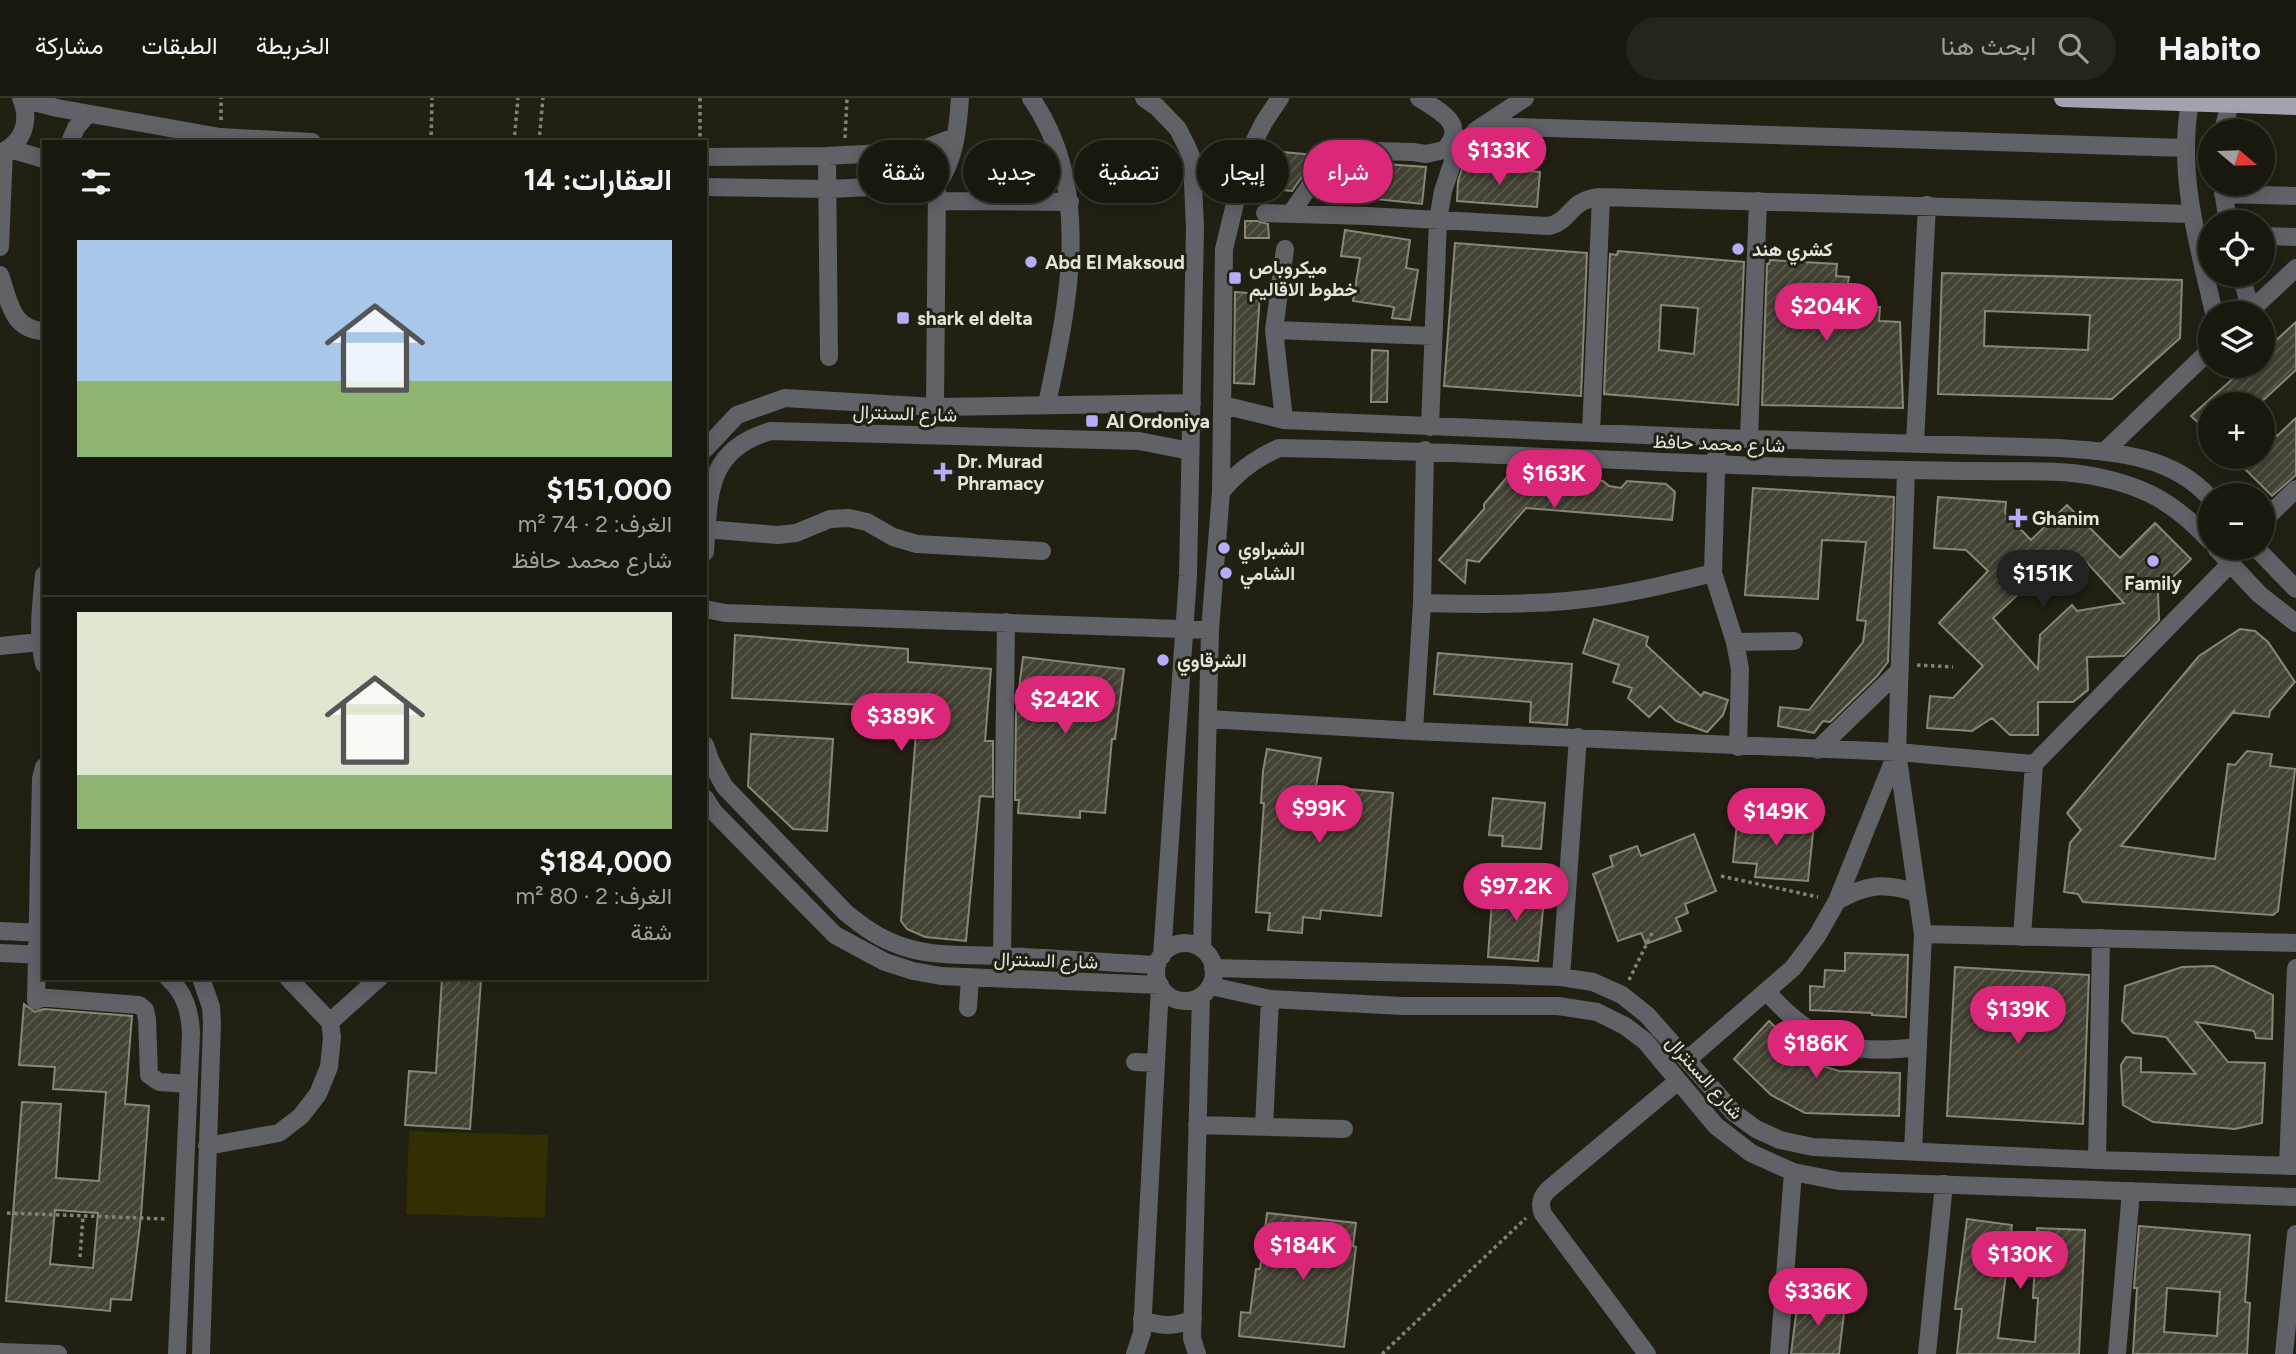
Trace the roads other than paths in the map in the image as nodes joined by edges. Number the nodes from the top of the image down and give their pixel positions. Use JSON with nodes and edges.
{"nodes":[{"id":1,"x":960,"y":98,"type":"edge"},
{"id":2,"x":1031,"y":98,"type":"edge"},
{"id":3,"x":1144,"y":98,"type":"edge"},
{"id":4,"x":1280,"y":98,"type":"edge"},
{"id":5,"x":1419,"y":98,"type":"edge"},
{"id":6,"x":1525,"y":98,"type":"edge"},
{"id":7,"x":2063,"y":98,"type":"edge"},
{"id":8,"x":22,"y":99,"type":"edge"},
{"id":9,"x":2190,"y":102,"type":"junction"},
{"id":10,"x":2230,"y":103,"type":"junction"},
{"id":11,"x":2296,"y":106,"type":"edge"},
{"id":12,"x":88,"y":114,"type":"junction"},
{"id":13,"x":2226,"y":119,"type":"edge"},
{"id":14,"x":1482,"y":126,"type":"junction"},
{"id":15,"x":954,"y":137,"type":"junction"},
{"id":16,"x":71,"y":140,"type":"edge"},
{"id":17,"x":275,"y":140,"type":"edge"},
{"id":18,"x":2185,"y":148,"type":"junction"},
{"id":19,"x":5,"y":151,"type":"edge"},
{"id":20,"x":836,"y":155,"type":"junction"},
{"id":21,"x":707,"y":157,"type":"edge"},
{"id":22,"x":42,"y":159,"type":"edge"},
{"id":23,"x":949,"y":160,"type":"edge"},
{"id":24,"x":707,"y":187,"type":"edge"},
{"id":25,"x":828,"y":189,"type":"junction"},
{"id":26,"x":858,"y":190,"type":"edge"},
{"id":27,"x":949,"y":193,"type":"edge"},
{"id":28,"x":2275,"y":194,"type":"edge"},
{"id":29,"x":2296,"y":196,"type":"edge"},
{"id":30,"x":1601,"y":197,"type":"junction"},
{"id":31,"x":1758,"y":201,"type":"junction"},
{"id":32,"x":1070,"y":202,"type":"junction"},
{"id":33,"x":937,"y":203,"type":"edge"},
{"id":34,"x":1927,"y":205,"type":"junction"},
{"id":35,"x":1265,"y":212,"type":"dead end"},
{"id":36,"x":1291,"y":213,"type":"junction"},
{"id":37,"x":2191,"y":214,"type":"junction"},
{"id":38,"x":1,"y":219,"type":"edge"},
{"id":39,"x":1438,"y":220,"type":"junction"},
{"id":40,"x":2198,"y":235,"type":"edge"},
{"id":41,"x":2275,"y":236,"type":"edge"},
{"id":42,"x":2296,"y":237,"type":"edge"},
{"id":43,"x":0,"y":247,"type":"edge"},
{"id":44,"x":1285,"y":249,"type":"dead end"},
{"id":45,"x":2296,"y":268,"type":"edge"},
{"id":46,"x":0,"y":275,"type":"edge"},
{"id":47,"x":2261,"y":301,"type":"edge"},
{"id":48,"x":1194,"y":325,"type":"junction"},
{"id":49,"x":1223,"y":326,"type":"junction"},
{"id":50,"x":1274,"y":330,"type":"junction"},
{"id":51,"x":42,"y":331,"type":"edge"},
{"id":52,"x":1433,"y":336,"type":"junction"},
{"id":53,"x":829,"y":357,"type":"dead end"},
{"id":54,"x":2198,"y":361,"type":"edge"},
{"id":55,"x":858,"y":402,"type":"junction"},
{"id":56,"x":1192,"y":403,"type":"junction"},
{"id":57,"x":1047,"y":404,"type":"junction"},
{"id":58,"x":1223,"y":405,"type":"junction"},
{"id":59,"x":935,"y":407,"type":"junction"},
{"id":60,"x":1284,"y":420,"type":"junction"},
{"id":61,"x":1430,"y":427,"type":"junction"},
{"id":62,"x":858,"y":433,"type":"junction"},
{"id":63,"x":1591,"y":433,"type":"junction"},
{"id":64,"x":1717,"y":438,"type":"junction"},
{"id":65,"x":1749,"y":438,"type":"junction"},
{"id":66,"x":1915,"y":443,"type":"junction"},
{"id":67,"x":707,"y":447,"type":"edge"},
{"id":68,"x":1425,"y":450,"type":"junction"},
{"id":69,"x":1190,"y":451,"type":"junction"},
{"id":70,"x":2104,"y":452,"type":"junction"},
{"id":71,"x":1717,"y":464,"type":"junction"},
{"id":72,"x":1906,"y":470,"type":"junction"},
{"id":73,"x":2198,"y":489,"type":"edge"},
{"id":74,"x":2296,"y":489,"type":"edge"},
{"id":75,"x":1221,"y":492,"type":"junction"},
{"id":76,"x":2275,"y":509,"type":"edge"},
{"id":77,"x":707,"y":521,"type":"edge"},
{"id":78,"x":2198,"y":528,"type":"edge"},
{"id":79,"x":707,"y":529,"type":"edge"},
{"id":80,"x":1042,"y":551,"type":"dead end"},
{"id":81,"x":2227,"y":560,"type":"edge"},
{"id":82,"x":2268,"y":560,"type":"edge"},
{"id":83,"x":2231,"y":564,"type":"junction"},
{"id":84,"x":1713,"y":573,"type":"junction"},
{"id":85,"x":2296,"y":589,"type":"edge"},
{"id":86,"x":1422,"y":603,"type":"junction"},
{"id":87,"x":42,"y":608,"type":"edge"},
{"id":88,"x":707,"y":609,"type":"edge"},
{"id":89,"x":1006,"y":622,"type":"junction"},
{"id":90,"x":2296,"y":623,"type":"edge"},
{"id":91,"x":1184,"y":629,"type":"junction"},
{"id":92,"x":1210,"y":630,"type":"junction"},
{"id":93,"x":1794,"y":641,"type":"dead end"},
{"id":94,"x":40,"y":642,"type":"junction"},
{"id":95,"x":1735,"y":642,"type":"junction"},
{"id":96,"x":0,"y":646,"type":"edge"},
{"id":97,"x":42,"y":653,"type":"edge"},
{"id":98,"x":1900,"y":667,"type":"junction"},
{"id":99,"x":1208,"y":719,"type":"junction"},
{"id":100,"x":1414,"y":731,"type":"junction"},
{"id":101,"x":1578,"y":737,"type":"junction"},
{"id":102,"x":1738,"y":747,"type":"junction"},
{"id":103,"x":1817,"y":750,"type":"junction"},
{"id":104,"x":707,"y":751,"type":"edge"},
{"id":105,"x":1897,"y":752,"type":"junction"},
{"id":106,"x":2034,"y":764,"type":"junction"},
{"id":107,"x":42,"y":775,"type":"edge"},
{"id":108,"x":707,"y":800,"type":"edge"},
{"id":109,"x":1917,"y":892,"type":"junction"},
{"id":110,"x":1837,"y":901,"type":"junction"},
{"id":111,"x":0,"y":931,"type":"edge"},
{"id":112,"x":41,"y":933,"type":"edge"},
{"id":113,"x":1923,"y":934,"type":"junction"},
{"id":114,"x":2022,"y":937,"type":"junction"},
{"id":115,"x":2101,"y":938,"type":"junction"},
{"id":116,"x":2296,"y":943,"type":"edge"},
{"id":117,"x":1202,"y":949,"type":"junction"},
{"id":118,"x":0,"y":953,"type":"edge"},
{"id":119,"x":40,"y":955,"type":"edge"},
{"id":120,"x":1002,"y":956,"type":"junction"},
{"id":121,"x":1160,"y":960,"type":"junction"},
{"id":122,"x":1077,"y":962,"type":"junction"},
{"id":123,"x":1213,"y":968,"type":"junction"},
{"id":124,"x":2296,"y":968,"type":"edge"},
{"id":125,"x":1280,"y":970,"type":"junction"},
{"id":126,"x":1506,"y":975,"type":"junction"},
{"id":127,"x":1561,"y":977,"type":"junction"},
{"id":128,"x":970,"y":978,"type":"junction"},
{"id":129,"x":170,"y":980,"type":"edge"},
{"id":130,"x":202,"y":980,"type":"edge"},
{"id":131,"x":290,"y":980,"type":"edge"},
{"id":132,"x":377,"y":980,"type":"edge"},
{"id":133,"x":1076,"y":982,"type":"junction"},
{"id":134,"x":1160,"y":986,"type":"junction"},
{"id":135,"x":1206,"y":991,"type":"junction"},
{"id":136,"x":1767,"y":992,"type":"junction"},
{"id":137,"x":1277,"y":999,"type":"junction"},
{"id":138,"x":1506,"y":1007,"type":"junction"},
{"id":139,"x":968,"y":1008,"type":"dead end"},
{"id":140,"x":330,"y":1022,"type":"junction"},
{"id":141,"x":1918,"y":1047,"type":"junction"},
{"id":142,"x":1687,"y":1060,"type":"junction"},
{"id":143,"x":2294,"y":1061,"type":"edge"},
{"id":144,"x":1135,"y":1062,"type":"dead end"},
{"id":145,"x":1156,"y":1063,"type":"junction"},
{"id":146,"x":1678,"y":1081,"type":"junction"},
{"id":147,"x":189,"y":1084,"type":"junction"},
{"id":148,"x":1197,"y":1125,"type":"junction"},
{"id":149,"x":1264,"y":1127,"type":"junction"},
{"id":150,"x":1344,"y":1129,"type":"dead end"},
{"id":151,"x":207,"y":1146,"type":"junction"},
{"id":152,"x":1913,"y":1153,"type":"junction"},
{"id":153,"x":1956,"y":1154,"type":"junction"},
{"id":154,"x":2047,"y":1158,"type":"junction"},
{"id":155,"x":2096,"y":1160,"type":"junction"},
{"id":156,"x":2292,"y":1166,"type":"edge"},
{"id":157,"x":1793,"y":1172,"type":"junction"},
{"id":158,"x":1947,"y":1184,"type":"junction"},
{"id":159,"x":2046,"y":1187,"type":"junction"},
{"id":160,"x":2131,"y":1191,"type":"junction"},
{"id":161,"x":2296,"y":1197,"type":"edge"},
{"id":162,"x":2296,"y":1234,"type":"edge"},
{"id":163,"x":1142,"y":1319,"type":"junction"},
{"id":164,"x":1193,"y":1319,"type":"junction"},
{"id":165,"x":0,"y":1352,"type":"edge"},
{"id":166,"x":58,"y":1354,"type":"edge"},
{"id":167,"x":177,"y":1354,"type":"edge"},
{"id":168,"x":201,"y":1354,"type":"edge"},
{"id":169,"x":1135,"y":1354,"type":"edge"},
{"id":170,"x":1197,"y":1354,"type":"edge"},
{"id":171,"x":1647,"y":1354,"type":"edge"},
{"id":172,"x":1779,"y":1354,"type":"edge"},
{"id":173,"x":1927,"y":1354,"type":"edge"},
{"id":174,"x":2117,"y":1354,"type":"edge"},
{"id":175,"x":2284,"y":1354,"type":"edge"}],
"edges":[{"from":1,"to":15,"type":"street"},
{"from":2,"to":32,"type":"street"},
{"from":3,"to":48,"type":"street"},
{"from":4,"to":49,"type":"street"},
{"from":5,"to":36,"type":"street"},
{"from":6,"to":14,"type":"street"},
{"from":7,"to":9,"type":"main road"},
{"from":8,"to":12,"type":"street"},
{"from":8,"to":19,"type":"street"},
{"from":9,"to":10,"type":"main road"},
{"from":9,"to":18,"type":"street"},
{"from":10,"to":11,"type":"main road"},
{"from":10,"to":13,"type":"street"},
{"from":12,"to":16,"type":"street"},
{"from":12,"to":17,"type":"street"},
{"from":14,"to":18,"type":"street"},
{"from":14,"to":39,"type":"street"},
{"from":15,"to":20,"type":"street"},
{"from":15,"to":23,"type":"street"},
{"from":18,"to":37,"type":"street"},
{"from":19,"to":22,"type":"street"},
{"from":19,"to":38,"type":"street"},
{"from":20,"to":21,"type":"street"},
{"from":20,"to":25,"type":"street"},
{"from":24,"to":25,"type":"street"},
{"from":25,"to":26,"type":"street"},
{"from":25,"to":53,"type":"street"},
{"from":27,"to":32,"type":"street"},
{"from":28,"to":29,"type":"street"},
{"from":30,"to":31,"type":"street"},
{"from":30,"to":39,"type":"street"},
{"from":30,"to":63,"type":"street"},
{"from":31,"to":34,"type":"street"},
{"from":31,"to":65,"type":"street"},
{"from":32,"to":57,"type":"street"},
{"from":33,"to":59,"type":"street"},
{"from":34,"to":37,"type":"street"},
{"from":34,"to":66,"type":"street"},
{"from":35,"to":36,"type":"street"},
{"from":36,"to":39,"type":"street"},
{"from":37,"to":40,"type":"street"},
{"from":38,"to":43,"type":"street"},
{"from":39,"to":52,"type":"street"},
{"from":41,"to":42,"type":"street"},
{"from":44,"to":50,"type":"street"},
{"from":45,"to":47,"type":"street"},
{"from":46,"to":51,"type":"street"},
{"from":48,"to":49,"type":"street"},
{"from":48,"to":56,"type":"street"},
{"from":49,"to":58,"type":"street"},
{"from":50,"to":52,"type":"street"},
{"from":50,"to":60,"type":"street"},
{"from":52,"to":61,"type":"street"},
{"from":54,"to":70,"type":"street"},
{"from":55,"to":59,"type":"street","name":"شارع السنترال"},
{"from":55,"to":62,"type":"street"},
{"from":55,"to":67,"type":"street","name":"شارع السنترال"},
{"from":56,"to":57,"type":"street","name":"شارع السنترال"},
{"from":56,"to":69,"type":"street"},
{"from":57,"to":59,"type":"street","name":"شارع السنترال"},
{"from":58,"to":60,"type":"street","name":"شارع محمد حافظ"},
{"from":58,"to":75,"type":"street"},
{"from":60,"to":61,"type":"street","name":"شارع محمد حافظ"},
{"from":61,"to":63,"type":"street","name":"شارع محمد حافظ"},
{"from":62,"to":69,"type":"street","name":"شارع السنترال"},
{"from":62,"to":77,"type":"street","name":"شارع السنترال"},
{"from":63,"to":64,"type":"street","name":"شارع محمد حافظ"},
{"from":64,"to":65,"type":"street","name":"شارع محمد حافظ"},
{"from":64,"to":71,"type":"street"},
{"from":65,"to":66,"type":"street","name":"شارع محمد حافظ"},
{"from":66,"to":70,"type":"street","name":"شارع محمد حافظ"},
{"from":68,"to":71,"type":"street","name":"شارع محمد حافظ"},
{"from":68,"to":75,"type":"street","name":"شارع محمد حافظ"},
{"from":68,"to":86,"type":"street"},
{"from":69,"to":91,"type":"street"},
{"from":70,"to":73,"type":"street","name":"شارع محمد حافظ"},
{"from":71,"to":72,"type":"street","name":"شارع محمد حافظ"},
{"from":71,"to":84,"type":"street"},
{"from":72,"to":78,"type":"street","name":"شارع محمد حافظ"},
{"from":72,"to":98,"type":"street"},
{"from":74,"to":76,"type":"street"},
{"from":75,"to":92,"type":"street"},
{"from":79,"to":80,"type":"street"},
{"from":81,"to":83,"type":"street"},
{"from":82,"to":85,"type":"street"},
{"from":83,"to":90,"type":"street"},
{"from":83,"to":106,"type":"street"},
{"from":84,"to":86,"type":"street"},
{"from":84,"to":95,"type":"street"},
{"from":86,"to":100,"type":"street"},
{"from":87,"to":94,"type":"street"},
{"from":88,"to":89,"type":"street"},
{"from":89,"to":91,"type":"street"},
{"from":89,"to":120,"type":"street"},
{"from":91,"to":92,"type":"street"},
{"from":91,"to":121,"type":"street"},
{"from":92,"to":99,"type":"street"},
{"from":93,"to":95,"type":"street"},
{"from":94,"to":96,"type":"street"},
{"from":94,"to":97,"type":"street"},
{"from":95,"to":102,"type":"street"},
{"from":98,"to":103,"type":"street"},
{"from":98,"to":105,"type":"street"},
{"from":99,"to":100,"type":"street"},
{"from":99,"to":117,"type":"street"},
{"from":100,"to":101,"type":"street"},
{"from":101,"to":102,"type":"street"},
{"from":101,"to":127,"type":"street"},
{"from":102,"to":103,"type":"street"},
{"from":103,"to":105,"type":"street"},
{"from":104,"to":120,"type":"street","name":"شارع السنترال"},
{"from":105,"to":106,"type":"street"},
{"from":105,"to":109,"type":"street"},
{"from":105,"to":110,"type":"street"},
{"from":106,"to":114,"type":"street"},
{"from":107,"to":112,"type":"street"},
{"from":108,"to":128,"type":"street","name":"شارع السنترال"},
{"from":109,"to":110,"type":"street"},
{"from":109,"to":113,"type":"street"},
{"from":110,"to":136,"type":"street"},
{"from":111,"to":112,"type":"street"},
{"from":112,"to":119,"type":"street"},
{"from":113,"to":114,"type":"street"},
{"from":113,"to":141,"type":"street"},
{"from":114,"to":115,"type":"street"},
{"from":115,"to":116,"type":"street"},
{"from":115,"to":155,"type":"street"},
{"from":117,"to":121,"type":"street"},
{"from":117,"to":123,"type":"street"},
{"from":118,"to":119,"type":"street"},
{"from":119,"to":147,"type":"street"},
{"from":120,"to":122,"type":"street","name":"شارع السنترال"},
{"from":121,"to":122,"type":"street","name":"شارع السنترال"},
{"from":121,"to":134,"type":"street"},
{"from":122,"to":133,"type":"street"},
{"from":123,"to":125,"type":"street","name":"شارع السنترال"},
{"from":123,"to":135,"type":"street"},
{"from":124,"to":143,"type":"street"},
{"from":125,"to":126,"type":"street","name":"شارع السنترال"},
{"from":125,"to":137,"type":"street"},
{"from":126,"to":127,"type":"street","name":"شارع السنترال"},
{"from":126,"to":138,"type":"street"},
{"from":127,"to":142,"type":"street","name":"شارع السنترال"},
{"from":128,"to":133,"type":"street","name":"شارع السنترال"},
{"from":128,"to":139,"type":"street"},
{"from":129,"to":147,"type":"street"},
{"from":130,"to":151,"type":"street"},
{"from":131,"to":140,"type":"street"},
{"from":132,"to":140,"type":"street"},
{"from":133,"to":134,"type":"street","name":"شارع السنترال"},
{"from":134,"to":135,"type":"street"},
{"from":134,"to":145,"type":"street"},
{"from":135,"to":137,"type":"street","name":"شارع السنترال"},
{"from":135,"to":148,"type":"street"},
{"from":136,"to":141,"type":"street"},
{"from":136,"to":142,"type":"street"},
{"from":137,"to":138,"type":"street","name":"شارع السنترال"},
{"from":137,"to":149,"type":"street"},
{"from":138,"to":146,"type":"street","name":"شارع السنترال"},
{"from":140,"to":151,"type":"street"},
{"from":141,"to":152,"type":"street"},
{"from":142,"to":152,"type":"street","name":"شارع السنترال"},
{"from":143,"to":156,"type":"street"},
{"from":144,"to":145,"type":"street"},
{"from":145,"to":163,"type":"street"},
{"from":146,"to":157,"type":"street","name":"شارع السنترال"},
{"from":146,"to":171,"type":"street"},
{"from":147,"to":167,"type":"street"},
{"from":148,"to":149,"type":"street"},
{"from":148,"to":164,"type":"street"},
{"from":149,"to":150,"type":"street"},
{"from":151,"to":168,"type":"street"},
{"from":152,"to":153,"type":"street","name":"شارع السنترال"},
{"from":153,"to":154,"type":"street","name":"شارع السنترال"},
{"from":153,"to":158,"type":"street"},
{"from":154,"to":155,"type":"street","name":"شارع السنترال"},
{"from":154,"to":159,"type":"street"},
{"from":155,"to":156,"type":"street","name":"شارع السنترال"},
{"from":157,"to":158,"type":"street","name":"شارع السنترال"},
{"from":157,"to":172,"type":"street"},
{"from":158,"to":159,"type":"street","name":"شارع السنترال"},
{"from":158,"to":173,"type":"street"},
{"from":159,"to":160,"type":"street","name":"شارع السنترال"},
{"from":160,"to":161,"type":"street","name":"شارع السنترال"},
{"from":160,"to":174,"type":"street"},
{"from":162,"to":175,"type":"street"},
{"from":163,"to":164,"type":"street"},
{"from":163,"to":169,"type":"street"},
{"from":164,"to":170,"type":"street"},
{"from":165,"to":166,"type":"street"}]}
